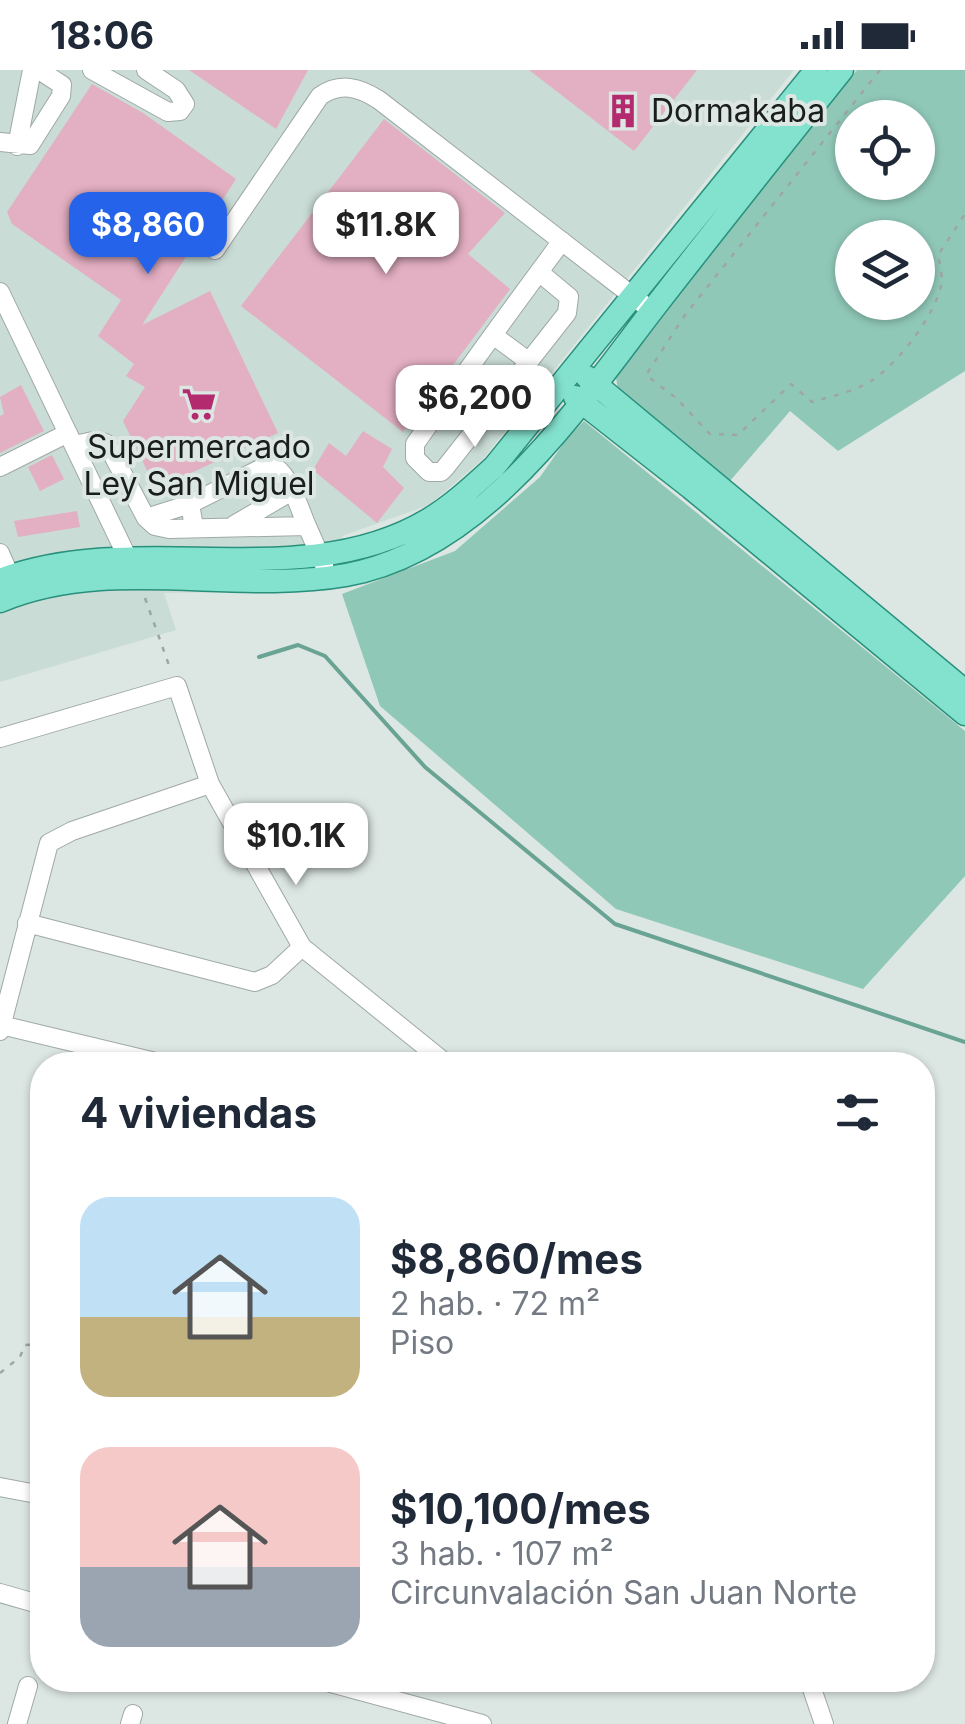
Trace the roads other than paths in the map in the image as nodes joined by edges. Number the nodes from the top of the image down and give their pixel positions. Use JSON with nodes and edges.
{"nodes":[{"id":1,"x":36,"y":70,"type":"edge"},
{"id":2,"x":92,"y":70,"type":"edge"},
{"id":3,"x":146,"y":70,"type":"edge"},
{"id":4,"x":816,"y":70,"type":"edge"},
{"id":5,"x":842,"y":70,"type":"edge"},
{"id":6,"x":8,"y":144,"type":"edge"},
{"id":7,"x":562,"y":241,"type":"junction"},
{"id":8,"x":216,"y":250,"type":"dead end"},
{"id":9,"x":539,"y":272,"type":"junction"},
{"id":10,"x":0,"y":292,"type":"edge"},
{"id":11,"x":643,"y":304,"type":"junction"},
{"id":12,"x":494,"y":334,"type":"junction"},
{"id":13,"x":528,"y":361,"type":"junction"},
{"id":14,"x":568,"y":376,"type":"junction"},
{"id":15,"x":591,"y":394,"type":"junction"},
{"id":16,"x":71,"y":439,"type":"junction"},
{"id":17,"x":0,"y":467,"type":"edge"},
{"id":18,"x":697,"y":480,"type":"junction"},
{"id":19,"x":292,"y":491,"type":"junction"},
{"id":20,"x":190,"y":504,"type":"junction"},
{"id":21,"x":146,"y":518,"type":"junction"},
{"id":22,"x":234,"y":526,"type":"junction"},
{"id":23,"x":307,"y":526,"type":"junction"},
{"id":24,"x":194,"y":527,"type":"junction"},
{"id":25,"x":0,"y":553,"type":"edge"},
{"id":26,"x":127,"y":556,"type":"junction"},
{"id":27,"x":325,"y":566,"type":"junction"},
{"id":28,"x":138,"y":578,"type":"junction"},
{"id":29,"x":7,"y":588,"type":"edge"},
{"id":30,"x":965,"y":691,"type":"edge"},
{"id":31,"x":965,"y":714,"type":"edge"},
{"id":32,"x":0,"y":738,"type":"edge"},
{"id":33,"x":210,"y":784,"type":"junction"},
{"id":34,"x":27,"y":923,"type":"junction"},
{"id":35,"x":302,"y":947,"type":"junction"},
{"id":36,"x":1,"y":1028,"type":"edge"},
{"id":37,"x":109,"y":1052,"type":"edge"},
{"id":38,"x":432,"y":1052,"type":"edge"},
{"id":39,"x":0,"y":1487,"type":"edge"},
{"id":40,"x":30,"y":1493,"type":"edge"},
{"id":41,"x":0,"y":1594,"type":"edge"},
{"id":42,"x":30,"y":1602,"type":"edge"},
{"id":43,"x":28,"y":1686,"type":"dead end"},
{"id":44,"x":364,"y":1692,"type":"edge"},
{"id":45,"x":812,"y":1692,"type":"edge"},
{"id":46,"x":822,"y":1720,"type":"edge"},
{"id":47,"x":17,"y":1724,"type":"edge"},
{"id":48,"x":482,"y":1724,"type":"edge"},
{"id":49,"x":802,"y":1724,"type":"edge"}],
"edges":[{"from":1,"to":6,"type":"street"},
{"from":1,"to":6,"type":"street"},
{"from":2,"to":3,"type":"street"},
{"from":4,"to":11,"type":"main road"},
{"from":5,"to":11,"type":"main road"},
{"from":7,"to":8,"type":"street"},
{"from":7,"to":9,"type":"street"},
{"from":7,"to":11,"type":"street"},
{"from":9,"to":12,"type":"street"},
{"from":9,"to":13,"type":"street"},
{"from":10,"to":16,"type":"street"},
{"from":11,"to":14,"type":"main road"},
{"from":11,"to":15,"type":"main road"},
{"from":12,"to":13,"type":"street"},
{"from":12,"to":13,"type":"street"},
{"from":14,"to":15,"type":"main road"},
{"from":14,"to":27,"type":"main road"},
{"from":15,"to":18,"type":"main road"},
{"from":15,"to":27,"type":"main road"},
{"from":16,"to":17,"type":"street"},
{"from":16,"to":21,"type":"street"},
{"from":16,"to":26,"type":"street"},
{"from":18,"to":30,"type":"main road"},
{"from":18,"to":31,"type":"main road"},
{"from":19,"to":20,"type":"street"},
{"from":19,"to":22,"type":"street"},
{"from":19,"to":23,"type":"street"},
{"from":20,"to":21,"type":"street"},
{"from":20,"to":24,"type":"street"},
{"from":21,"to":24,"type":"street"},
{"from":22,"to":23,"type":"street"},
{"from":22,"to":24,"type":"street"},
{"from":23,"to":27,"type":"street"},
{"from":25,"to":29,"type":"street"},
{"from":26,"to":27,"type":"main road"},
{"from":26,"to":28,"type":"street"},
{"from":26,"to":29,"type":"main road"},
{"from":27,"to":28,"type":"main road"},
{"from":28,"to":29,"type":"main road"},
{"from":32,"to":33,"type":"street"},
{"from":33,"to":34,"type":"street"},
{"from":33,"to":35,"type":"street"},
{"from":34,"to":35,"type":"street"},
{"from":34,"to":36,"type":"street"},
{"from":35,"to":38,"type":"street"},
{"from":36,"to":37,"type":"street"},
{"from":39,"to":40,"type":"street"},
{"from":41,"to":42,"type":"street"},
{"from":43,"to":47,"type":"street"},
{"from":44,"to":48,"type":"street"},
{"from":45,"to":46,"type":"street"},
{"from":46,"to":49,"type":"street"}]}
